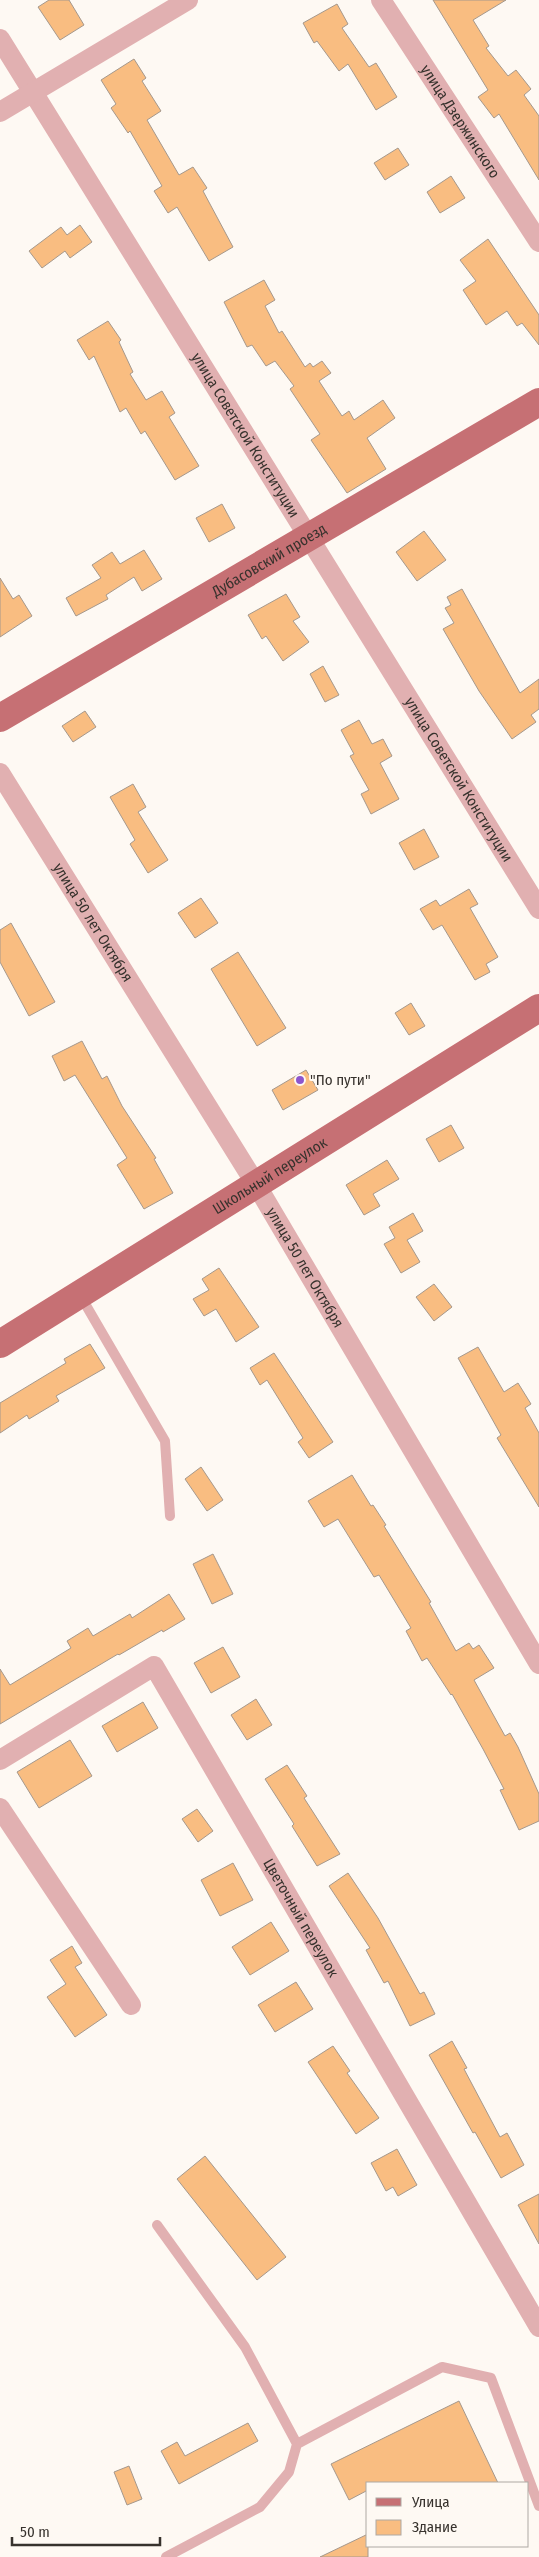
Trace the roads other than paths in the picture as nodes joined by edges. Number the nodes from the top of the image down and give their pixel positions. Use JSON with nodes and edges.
{"nodes":[{"id":1,"x":188,"y":0,"type":"edge"},
{"id":2,"x":381,"y":0,"type":"edge"},
{"id":3,"x":0,"y":39,"type":"edge"},
{"id":4,"x":33,"y":92,"type":"junction"},
{"id":5,"x":0,"y":112,"type":"edge"},
{"id":6,"x":539,"y":242,"type":"edge"},
{"id":7,"x":539,"y":402,"type":"edge"},
{"id":8,"x":309,"y":538,"type":"junction"},
{"id":9,"x":0,"y":718,"type":"edge"},
{"id":10,"x":0,"y":773,"type":"edge"},
{"id":11,"x":539,"y":909,"type":"edge"},
{"id":12,"x":539,"y":1008,"type":"edge"},
{"id":13,"x":257,"y":1186,"type":"junction"},
{"id":14,"x":80,"y":1295,"type":"junction"},
{"id":15,"x":0,"y":1344,"type":"edge"},
{"id":16,"x":170,"y":1516,"type":"dead end"},
{"id":17,"x":539,"y":1664,"type":"edge"},
{"id":18,"x":0,"y":1760,"type":"edge"},
{"id":19,"x":0,"y":1808,"type":"edge"},
{"id":20,"x":131,"y":2005,"type":"dead end"},
{"id":21,"x":158,"y":2225,"type":"dead end"},
{"id":22,"x":539,"y":2327,"type":"edge"},
{"id":23,"x":297,"y":2444,"type":"junction"},
{"id":24,"x":539,"y":2506,"type":"edge"},
{"id":25,"x":166,"y":2557,"type":"edge"}],
"edges":[{"from":1,"to":4,"type":"street"},
{"from":2,"to":6,"type":"street","name":"улица Дзержинского"},
{"from":3,"to":4,"type":"street","name":"улица Советской Конституции"},
{"from":4,"to":5,"type":"street"},
{"from":4,"to":8,"type":"street","name":"улица Советской Конституции"},
{"from":7,"to":8,"type":"main road","name":"Дубасовский проезд"},
{"from":8,"to":9,"type":"main road","name":"Дубасовский проезд"},
{"from":8,"to":11,"type":"street","name":"улица Советской Конституции"},
{"from":10,"to":13,"type":"street","name":"улица 50 лет Октября"},
{"from":12,"to":13,"type":"main road","name":"Школьный переулок"},
{"from":13,"to":14,"type":"main road","name":"Школьный переулок"},
{"from":13,"to":17,"type":"street","name":"улица 50 лет Октября"},
{"from":14,"to":15,"type":"main road","name":"Школьный переулок"},
{"from":14,"to":16,"type":"lane"},
{"from":18,"to":22,"type":"street","name":"Цветочный переулок"},
{"from":19,"to":20,"type":"street"},
{"from":21,"to":23,"type":"lane"},
{"from":23,"to":24,"type":"lane"},
{"from":23,"to":25,"type":"lane"}]}
